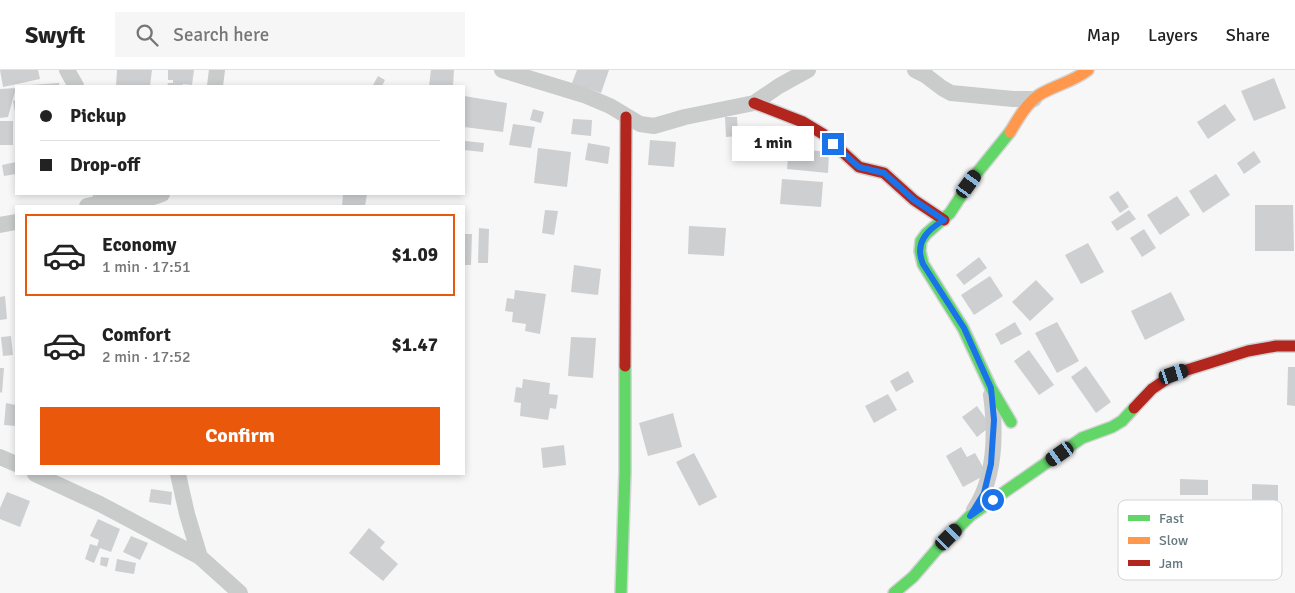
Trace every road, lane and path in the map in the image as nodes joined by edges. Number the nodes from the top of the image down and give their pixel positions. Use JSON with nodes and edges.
{"nodes":[{"id":1,"x":67,"y":70,"type":"edge"},
{"id":2,"x":217,"y":70,"type":"edge"},
{"id":3,"x":502,"y":70,"type":"edge"},
{"id":4,"x":808,"y":70,"type":"edge"},
{"id":5,"x":915,"y":70,"type":"edge"},
{"id":6,"x":1088,"y":70,"type":"edge"},
{"id":7,"x":75,"y":85,"type":"edge"},
{"id":8,"x":215,"y":85,"type":"edge"},
{"id":9,"x":1034,"y":100,"type":"junction"},
{"id":10,"x":754,"y":103,"type":"junction"},
{"id":11,"x":626,"y":117,"type":"junction"},
{"id":12,"x":160,"y":195,"type":"edge"},
{"id":13,"x":141,"y":200,"type":"edge"},
{"id":14,"x":93,"y":205,"type":"edge"},
{"id":15,"x":944,"y":220,"type":"junction"},
{"id":16,"x":15,"y":222,"type":"edge"},
{"id":17,"x":0,"y":226,"type":"edge"},
{"id":18,"x":1295,"y":346,"type":"edge"},
{"id":19,"x":991,"y":388,"type":"junction"},
{"id":20,"x":1011,"y":422,"type":"dead end"},
{"id":21,"x":0,"y":457,"type":"edge"},
{"id":22,"x":15,"y":464,"type":"edge"},
{"id":23,"x":37,"y":475,"type":"edge"},
{"id":24,"x":178,"y":475,"type":"edge"},
{"id":25,"x":970,"y":516,"type":"junction"},
{"id":26,"x":200,"y":557,"type":"junction"},
{"id":27,"x":238,"y":592,"type":"edge"},
{"id":28,"x":621,"y":593,"type":"edge"},
{"id":29,"x":894,"y":593,"type":"edge"}],
"edges":[{"from":1,"to":7,"type":"street"},
{"from":2,"to":8,"type":"street"},
{"from":3,"to":11,"type":"street"},
{"from":4,"to":10,"type":"street"},
{"from":5,"to":9,"type":"street"},
{"from":6,"to":9,"type":"street"},
{"from":9,"to":15,"type":"street"},
{"from":10,"to":11,"type":"street"},
{"from":10,"to":15,"type":"street"},
{"from":11,"to":28,"type":"street"},
{"from":12,"to":13,"type":"street"},
{"from":13,"to":14,"type":"street"},
{"from":15,"to":19,"type":"street"},
{"from":16,"to":17,"type":"street"},
{"from":18,"to":25,"type":"street"},
{"from":19,"to":20,"type":"street"},
{"from":19,"to":25,"type":"street"},
{"from":21,"to":22,"type":"street"},
{"from":23,"to":26,"type":"street"},
{"from":24,"to":26,"type":"street"},
{"from":25,"to":29,"type":"street"},
{"from":26,"to":27,"type":"street"}]}
